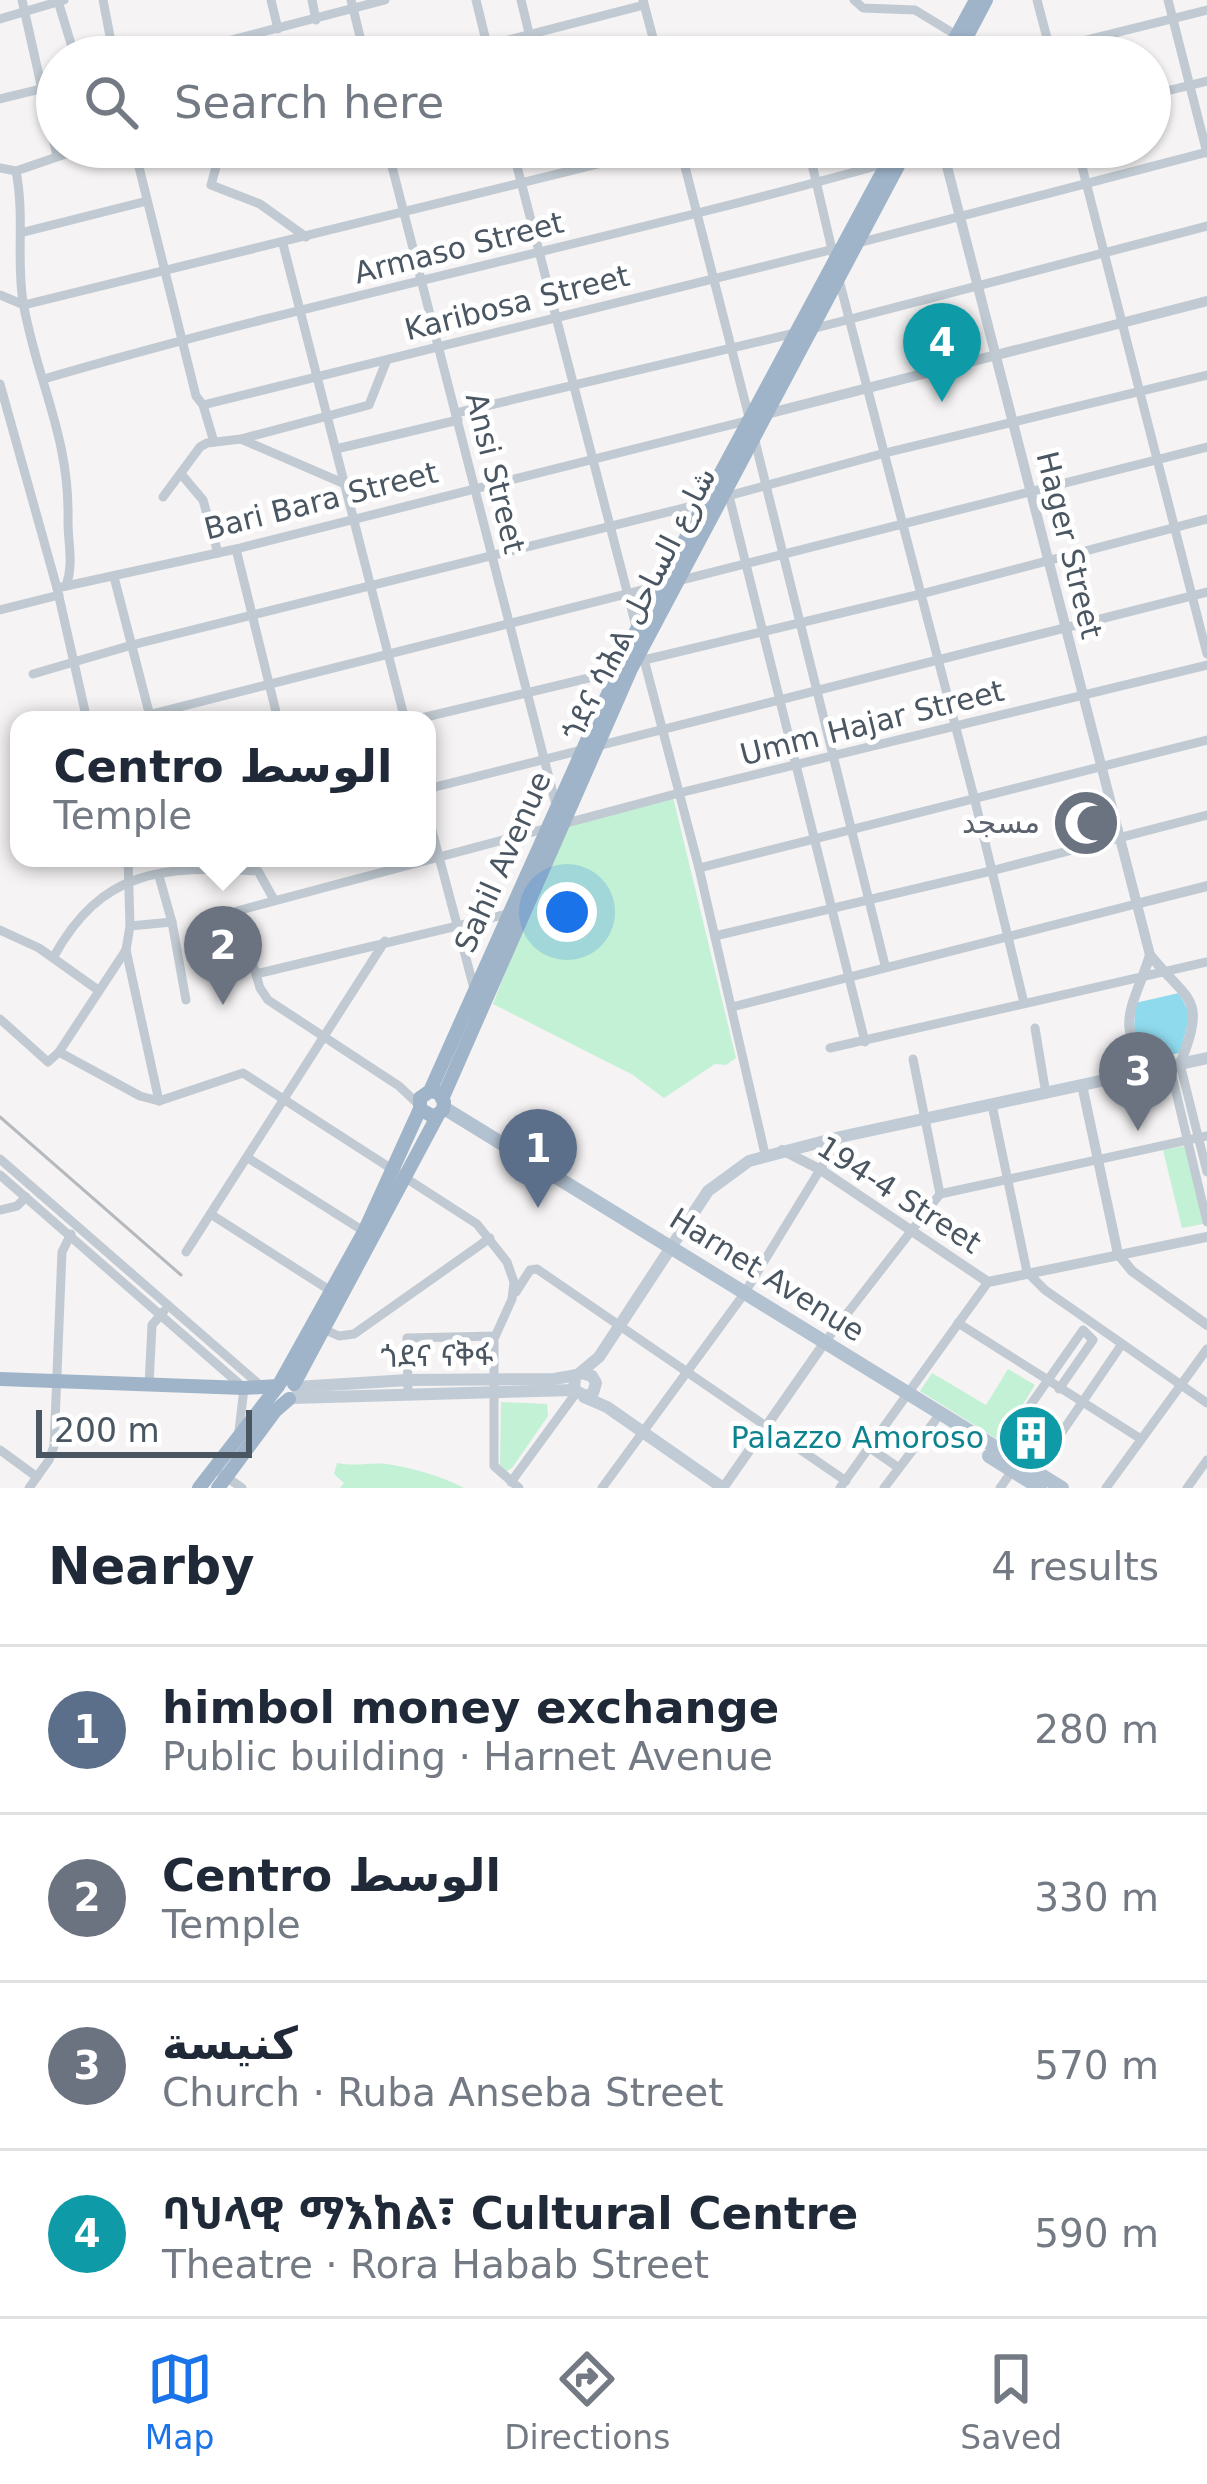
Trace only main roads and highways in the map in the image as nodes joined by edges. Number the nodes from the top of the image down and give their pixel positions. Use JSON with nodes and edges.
{"nodes":[{"id":1,"x":976,"y":0,"type":"edge"},
{"id":2,"x":986,"y":0,"type":"edge"},
{"id":3,"x":956,"y":36,"type":"edge"},
{"id":4,"x":967,"y":36,"type":"edge"},
{"id":5,"x":890,"y":168,"type":"edge"},
{"id":6,"x":804,"y":331,"type":"junction"},
{"id":7,"x":668,"y":584,"type":"junction"},
{"id":8,"x":633,"y":662,"type":"junction"},
{"id":9,"x":589,"y":747,"type":"junction"},
{"id":10,"x":555,"y":827,"type":"junction"},
{"id":11,"x":518,"y":914,"type":"junction"},
{"id":12,"x":1207,"y":1058,"type":"edge"},
{"id":13,"x":432,"y":1104,"type":"junction"},
{"id":14,"x":668,"y":1251,"type":"junction"},
{"id":15,"x":599,"y":1357,"type":"junction"},
{"id":16,"x":580,"y":1374,"type":"junction"},
{"id":17,"x":0,"y":1379,"type":"edge"},
{"id":18,"x":596,"y":1384,"type":"junction"},
{"id":19,"x":494,"y":1385,"type":"junction"},
{"id":20,"x":284,"y":1389,"type":"junction"},
{"id":21,"x":577,"y":1393,"type":"junction"},
{"id":22,"x":607,"y":1407,"type":"junction"},
{"id":23,"x":219,"y":1478,"type":"edge"},
{"id":24,"x":1034,"y":1481,"type":"edge"},
{"id":25,"x":199,"y":1488,"type":"edge"},
{"id":26,"x":723,"y":1488,"type":"edge"},
{"id":27,"x":1062,"y":1488,"type":"edge"}],
"edges":[{"from":1,"to":3,"type":"highway"},
{"from":2,"to":4,"type":"highway"},
{"from":5,"to":6,"type":"highway","name":"ጎደና ሳሕል شارع الساحل"},
{"from":6,"to":7,"type":"highway"},
{"from":6,"to":7,"type":"highway","name":"ጎደና ሳሕል شارع الساحل"},
{"from":7,"to":8,"type":"highway","name":"ጎደና ሳሕል شارع الساحل"},
{"from":7,"to":8,"type":"highway"},
{"from":8,"to":9,"type":"highway","name":"ጎደና ሳሕል شارع الساحل"},
{"from":9,"to":10,"type":"highway","name":"ጎደና ሳሕል شارع الساحل"},
{"from":9,"to":10,"type":"highway","name":"Sahil Avenue"},
{"from":10,"to":11,"type":"highway","name":"ጎደና ሳሕል شارع الساحل"},
{"from":11,"to":13,"type":"highway","name":"ጎደና ሳሕል شارع الساحل"},
{"from":11,"to":13,"type":"highway","name":"Sahil Avenue"},
{"from":12,"to":14,"type":"main road"},
{"from":13,"to":14,"type":"main road","name":"Harnet Avenue"},
{"from":13,"to":20,"type":"highway"},
{"from":14,"to":15,"type":"main road"},
{"from":14,"to":24,"type":"main road","name":"Harnet Avenue"},
{"from":15,"to":16,"type":"main road"},
{"from":15,"to":18,"type":"main road"},
{"from":16,"to":18,"type":"main road"},
{"from":16,"to":19,"type":"main road","name":"ጎደና ናቅፋ"},
{"from":16,"to":21,"type":"main road"},
{"from":17,"to":20,"type":"highway"},
{"from":18,"to":21,"type":"main road"},
{"from":18,"to":22,"type":"main road"},
{"from":19,"to":20,"type":"main road","name":"ጎደና ናቅፋ"},
{"from":19,"to":21,"type":"main road","name":"ጎደና ናቅፋ"},
{"from":20,"to":23,"type":"highway"},
{"from":21,"to":22,"type":"main road","name":"ጎደና ናቅፋ"},
{"from":22,"to":26,"type":"main road","name":"ጎደና ናቅፋ"},
{"from":23,"to":25,"type":"highway"},
{"from":24,"to":27,"type":"main road","name":"Harnet Avenue"}]}
